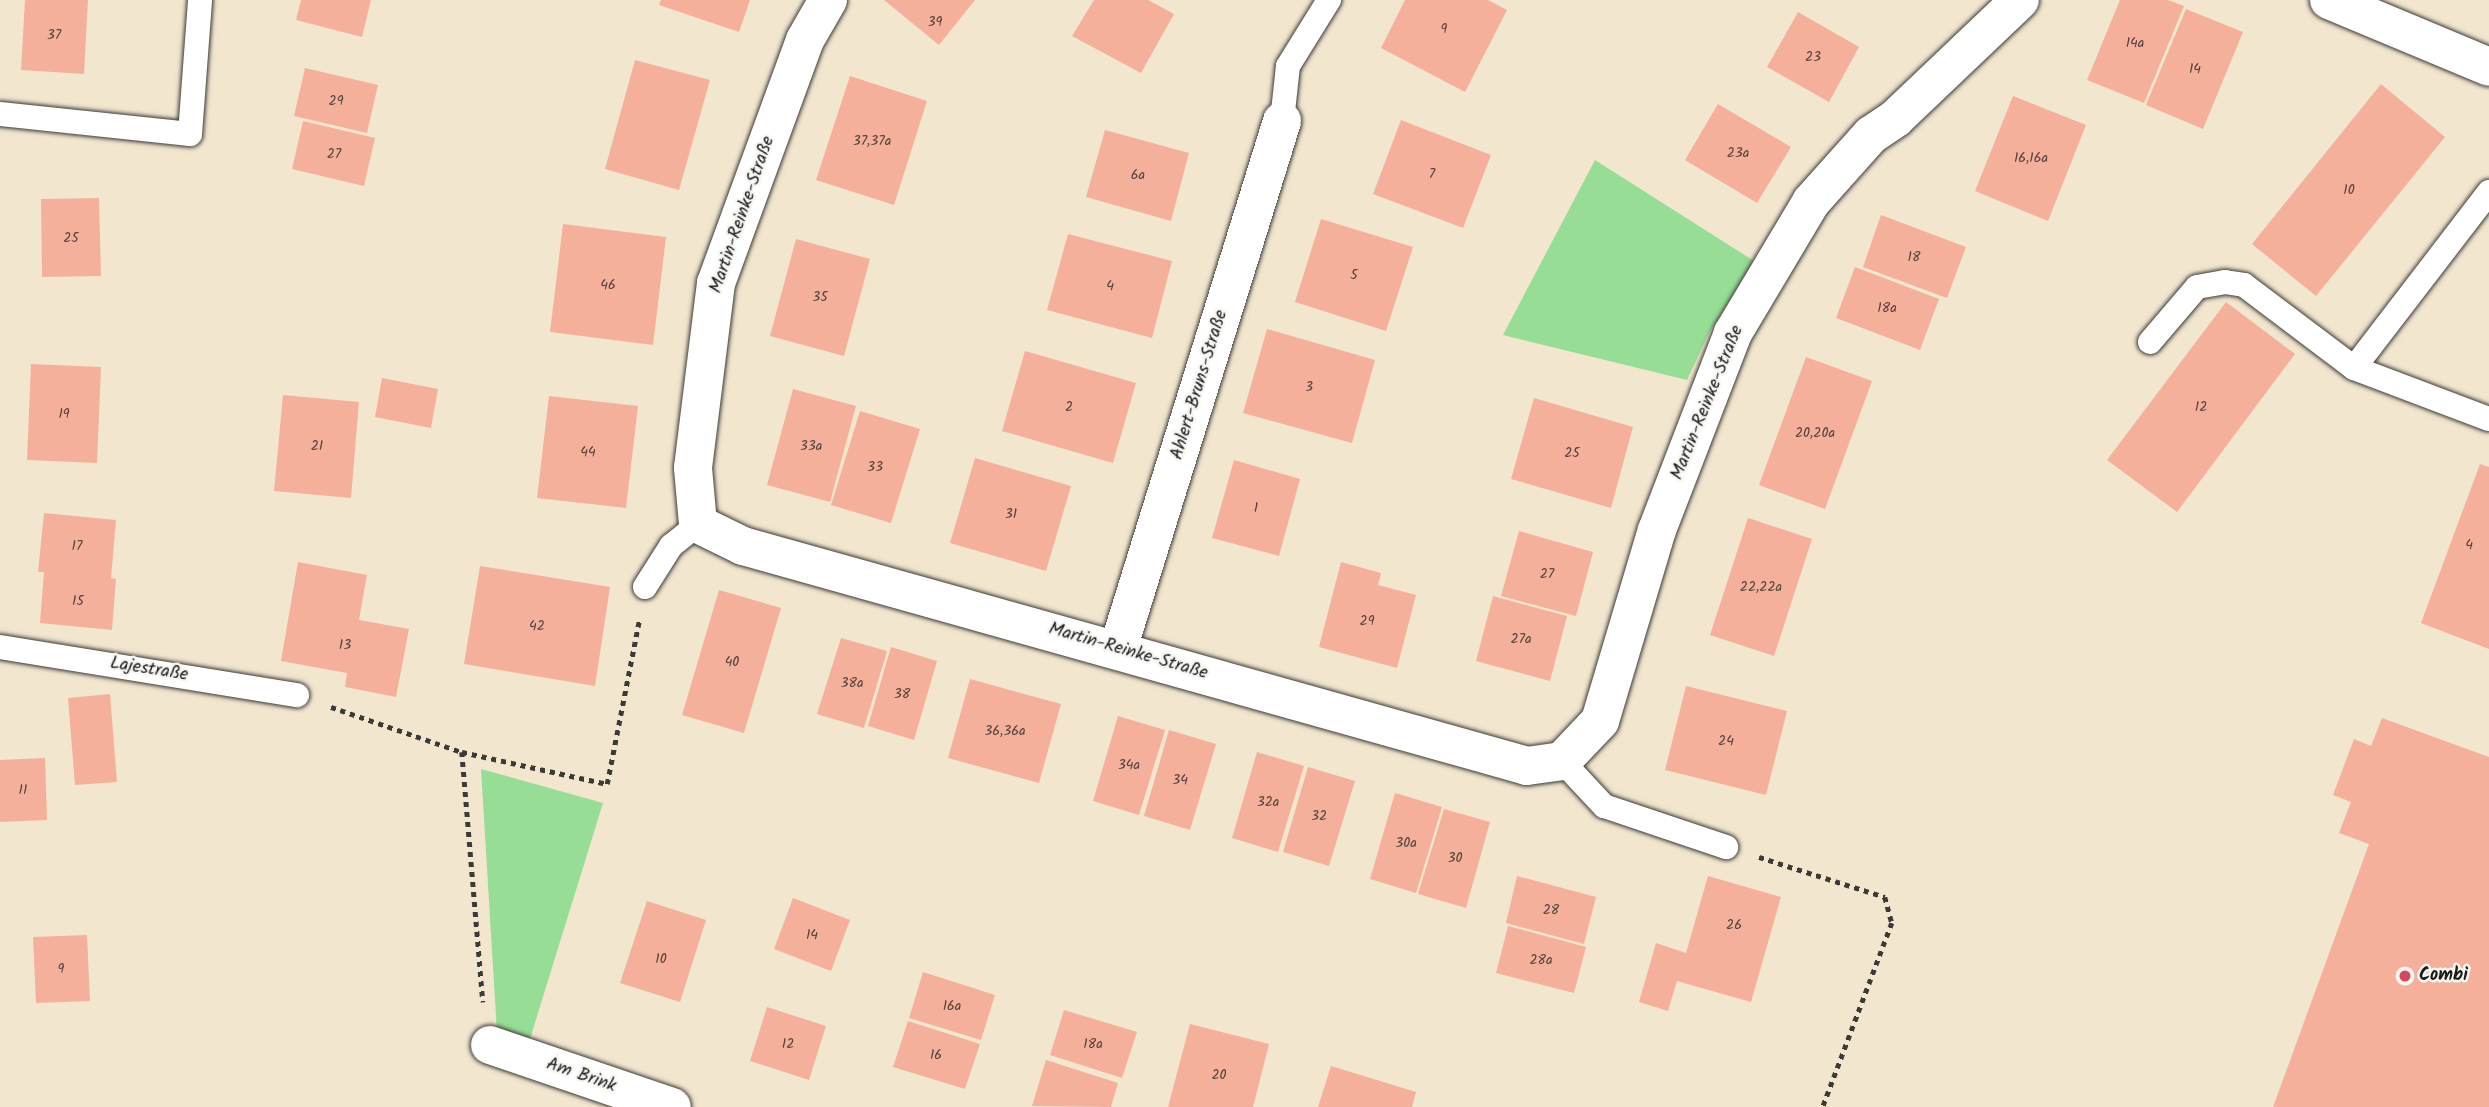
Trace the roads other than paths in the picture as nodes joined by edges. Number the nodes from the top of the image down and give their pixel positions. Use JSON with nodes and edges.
{"nodes":[{"id":1,"x":200,"y":0,"type":"edge"},
{"id":2,"x":828,"y":0,"type":"edge"},
{"id":3,"x":1329,"y":0,"type":"edge"},
{"id":4,"x":2020,"y":0,"type":"edge"},
{"id":5,"x":2329,"y":0,"type":"edge"},
{"id":6,"x":2489,"y":67,"type":"edge"},
{"id":7,"x":0,"y":114,"type":"edge"},
{"id":8,"x":1282,"y":121,"type":"joint"},
{"id":9,"x":2489,"y":192,"type":"edge"},
{"id":10,"x":2150,"y":342,"type":"dead end"},
{"id":11,"x":2354,"y":368,"type":"junction"},
{"id":12,"x":2489,"y":419,"type":"edge"},
{"id":13,"x":698,"y":524,"type":"junction"},
{"id":14,"x":645,"y":587,"type":"road end"},
{"id":15,"x":0,"y":647,"type":"edge"},
{"id":16,"x":1118,"y":649,"type":"junction"},
{"id":17,"x":297,"y":695,"type":"road end"},
{"id":18,"x":1562,"y":761,"type":"junction"},
{"id":19,"x":1726,"y":847,"type":"road end"},
{"id":20,"x":490,"y":1045,"type":"road end"},
{"id":21,"x":672,"y":1107,"type":"edge"}],
"edges":[{"from":1,"to":7,"type":"lane"},
{"from":2,"to":13,"type":"street","name":"Martin-Reinke-Straße"},
{"from":3,"to":8,"type":"lane"},
{"from":4,"to":18,"type":"street","name":"Martin-Reinke-Straße"},
{"from":5,"to":6,"type":"street"},
{"from":8,"to":16,"type":"street","name":"Ahlert-Bruns-Straße"},
{"from":9,"to":11,"type":"lane"},
{"from":10,"to":11,"type":"lane"},
{"from":11,"to":12,"type":"lane"},
{"from":13,"to":14,"type":"lane"},
{"from":13,"to":16,"type":"street","name":"Martin-Reinke-Straße"},
{"from":15,"to":17,"type":"lane","name":"Lajestraße"},
{"from":16,"to":18,"type":"street","name":"Martin-Reinke-Straße"},
{"from":18,"to":19,"type":"lane"},
{"from":20,"to":21,"type":"street","name":"Am Brink"}]}
